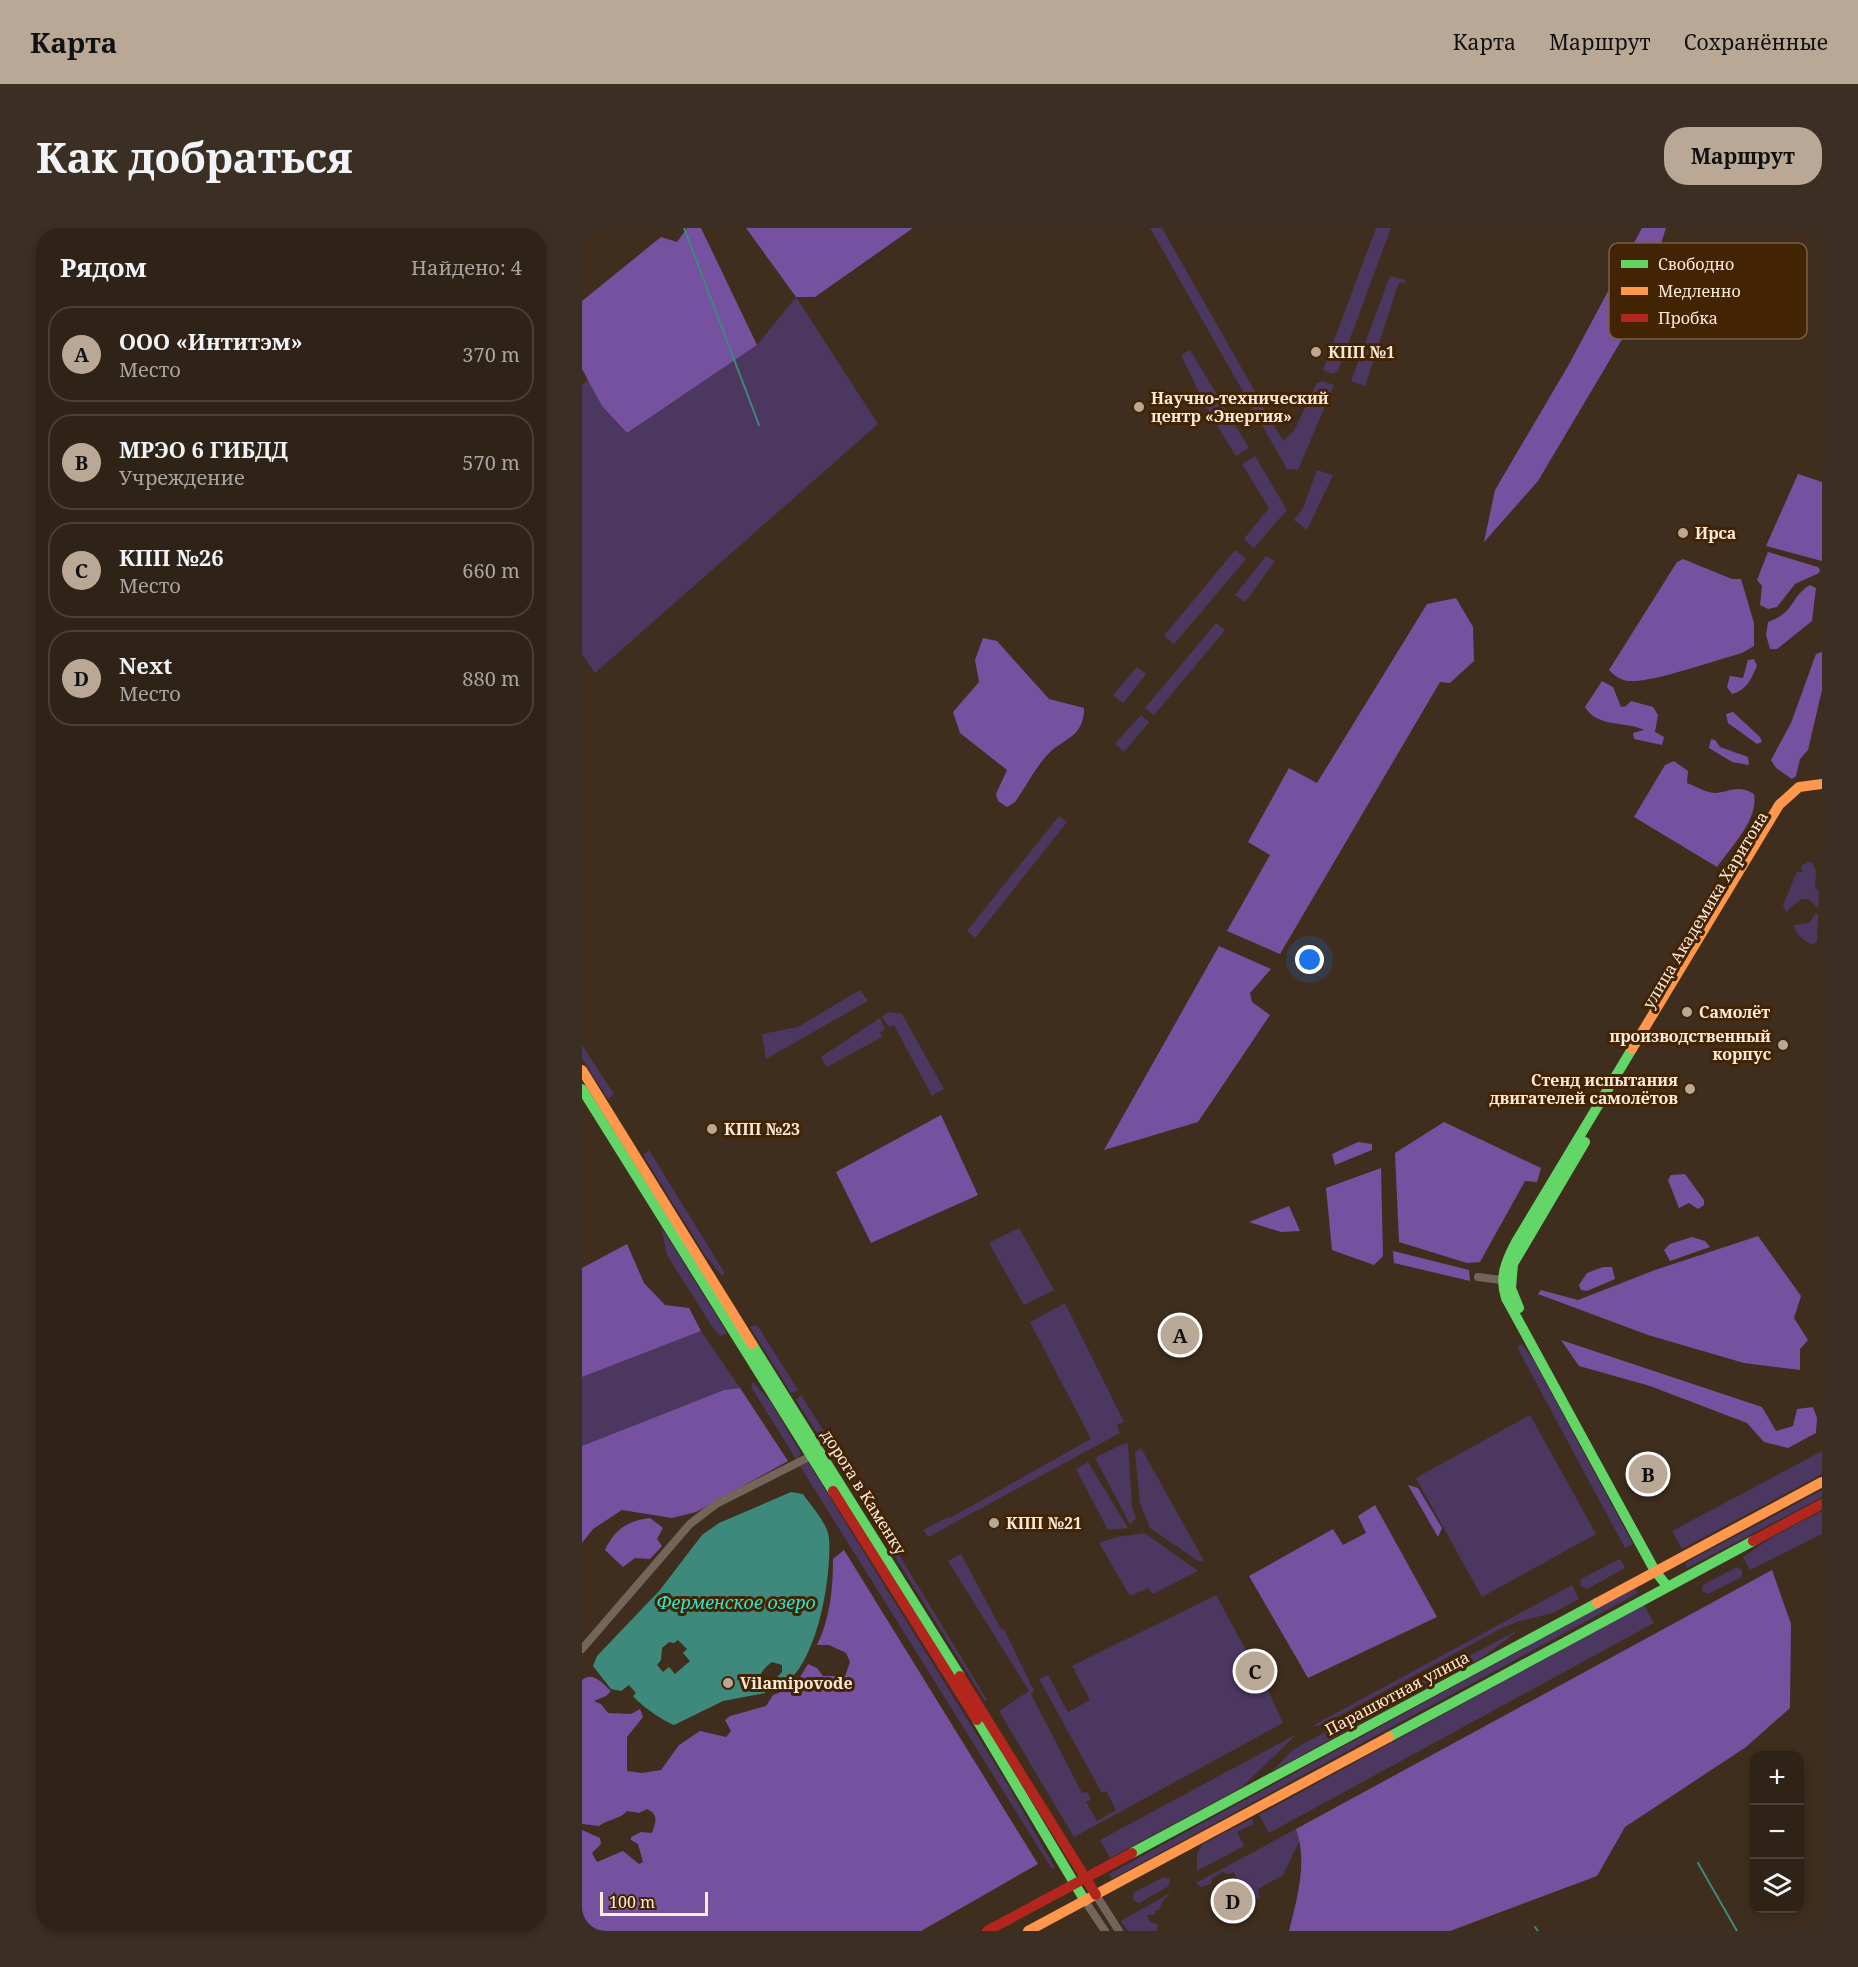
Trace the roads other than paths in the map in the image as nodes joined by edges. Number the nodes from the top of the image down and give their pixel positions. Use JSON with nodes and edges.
{"nodes":[{"id":1,"x":1822,"y":784,"type":"edge"},
{"id":2,"x":1687,"y":965,"type":"junction"},
{"id":3,"x":582,"y":1070,"type":"edge"},
{"id":4,"x":582,"y":1089,"type":"edge"},
{"id":5,"x":1478,"y":1277,"type":"dead end"},
{"id":6,"x":1501,"y":1280,"type":"junction"},
{"id":7,"x":811,"y":1456,"type":"junction"},
{"id":8,"x":1822,"y":1482,"type":"edge"},
{"id":9,"x":1822,"y":1504,"type":"edge"},
{"id":10,"x":1659,"y":1569,"type":"junction"},
{"id":11,"x":1667,"y":1586,"type":"junction"},
{"id":12,"x":582,"y":1649,"type":"edge"},
{"id":13,"x":1086,"y":1878,"type":"junction"},
{"id":14,"x":1075,"y":1883,"type":"junction"},
{"id":15,"x":1096,"y":1895,"type":"junction"},
{"id":16,"x":1085,"y":1901,"type":"junction"},
{"id":17,"x":987,"y":1931,"type":"edge"},
{"id":18,"x":1028,"y":1931,"type":"edge"},
{"id":19,"x":1105,"y":1931,"type":"edge"},
{"id":20,"x":1119,"y":1931,"type":"edge"}],
"edges":[{"from":1,"to":2,"type":"main road","name":"улица Академика Харитона"},
{"from":2,"to":6,"type":"main road","name":"улица Академика Харитона"},
{"from":2,"to":10,"type":"main road","name":"улица Академика Харитона"},
{"from":3,"to":13,"type":"main road","name":"дорога в Каменку"},
{"from":4,"to":7,"type":"main road","name":"дорога в Каменку"},
{"from":5,"to":6,"type":"street"},
{"from":6,"to":10,"type":"main road"},
{"from":7,"to":12,"type":"street"},
{"from":7,"to":14,"type":"main road","name":"дорога в Каменку"},
{"from":8,"to":10,"type":"main road","name":"Парашютная улица"},
{"from":9,"to":11,"type":"main road","name":"Парашютная улица"},
{"from":10,"to":11,"type":"main road"},
{"from":10,"to":13,"type":"main road","name":"Парашютная улица"},
{"from":11,"to":15,"type":"main road","name":"Парашютная улица"},
{"from":13,"to":14,"type":"main road","name":"Парашютная улица"},
{"from":13,"to":15,"type":"main road","name":"дорога в Каменку"},
{"from":14,"to":16,"type":"main road","name":"дорога в Каменку"},
{"from":14,"to":17,"type":"main road","name":"Парашютная улица"},
{"from":15,"to":16,"type":"main road","name":"Парашютная улица"},
{"from":15,"to":20,"type":"street","name":"дорога в Каменку"},
{"from":16,"to":18,"type":"main road","name":"Парашютная улица"},
{"from":16,"to":19,"type":"street","name":"дорога в Каменку"}]}
